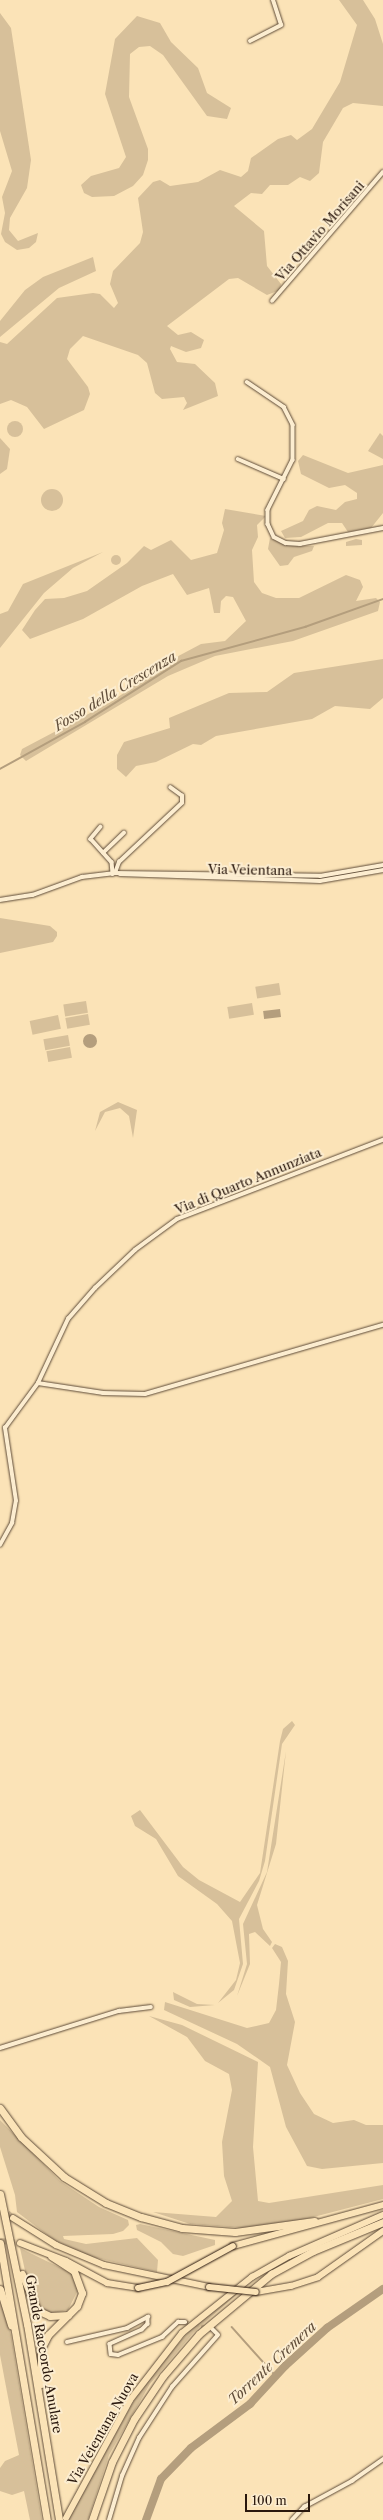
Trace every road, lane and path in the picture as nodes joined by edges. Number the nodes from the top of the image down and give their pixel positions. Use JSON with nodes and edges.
{"nodes":[{"id":1,"x":273,"y":0,"type":"edge"},
{"id":2,"x":250,"y":41,"type":"dead end"},
{"id":3,"x":383,"y":172,"type":"edge"},
{"id":4,"x":272,"y":301,"type":"dead end"},
{"id":5,"x":247,"y":382,"type":"dead end"},
{"id":6,"x":238,"y":459,"type":"dead end"},
{"id":7,"x":284,"y":479,"type":"junction"},
{"id":8,"x":383,"y":528,"type":"edge"},
{"id":9,"x":171,"y":788,"type":"dead end"},
{"id":10,"x":101,"y":827,"type":"dead end"},
{"id":11,"x":124,"y":833,"type":"dead end"},
{"id":12,"x":103,"y":853,"type":"junction"},
{"id":13,"x":383,"y":865,"type":"edge"},
{"id":14,"x":371,"y":868,"type":"junction"},
{"id":15,"x":383,"y":870,"type":"edge"},
{"id":16,"x":114,"y":873,"type":"junction"},
{"id":17,"x":372,"y":873,"type":"junction"},
{"id":18,"x":0,"y":900,"type":"edge"},
{"id":19,"x":383,"y":1140,"type":"edge"},
{"id":20,"x":383,"y":1325,"type":"edge"},
{"id":21,"x":38,"y":1383,"type":"junction"},
{"id":22,"x":0,"y":1545,"type":"edge"},
{"id":23,"x":151,"y":2007,"type":"dead end"},
{"id":24,"x":0,"y":2048,"type":"edge"},
{"id":25,"x":0,"y":2108,"type":"edge"},
{"id":26,"x":0,"y":2194,"type":"edge"},
{"id":27,"x":383,"y":2204,"type":"edge"},
{"id":28,"x":383,"y":2215,"type":"edge"},
{"id":29,"x":13,"y":2218,"type":"tunnel mouth"},
{"id":30,"x":314,"y":2221,"type":"junction"},
{"id":31,"x":383,"y":2222,"type":"edge"},
{"id":32,"x":383,"y":2231,"type":"edge"},
{"id":33,"x":11,"y":2238,"type":"junction"},
{"id":34,"x":0,"y":2242,"type":"edge"},
{"id":35,"x":20,"y":2243,"type":"tunnel mouth"},
{"id":36,"x":51,"y":2256,"type":"junction"},
{"id":37,"x":0,"y":2289,"type":"edge"},
{"id":38,"x":68,"y":2314,"type":"junction"},
{"id":39,"x":185,"y":2322,"type":"tunnel mouth"},
{"id":40,"x":212,"y":2329,"type":"dead end"},
{"id":41,"x":67,"y":2342,"type":"dead end"},
{"id":42,"x":26,"y":2381,"type":"junction"},
{"id":43,"x":44,"y":2422,"type":"junction"},
{"id":44,"x":383,"y":2459,"type":"edge"},
{"id":45,"x":61,"y":2519,"type":"edge"},
{"id":46,"x":47,"y":2520,"type":"edge"},
{"id":47,"x":92,"y":2520,"type":"edge"},
{"id":48,"x":109,"y":2520,"type":"edge"},
{"id":49,"x":292,"y":2520,"type":"edge"}],
"edges":[{"from":1,"to":2,"type":"street"},
{"from":3,"to":4,"type":"street","name":"Via Ottavio Morisani"},
{"from":5,"to":7,"type":"street"},
{"from":6,"to":7,"type":"street"},
{"from":7,"to":8,"type":"street"},
{"from":9,"to":16,"type":"street"},
{"from":10,"to":12,"type":"street"},
{"from":11,"to":12,"type":"street"},
{"from":12,"to":16,"type":"street"},
{"from":13,"to":14,"type":"street","name":"Via Veientana"},
{"from":14,"to":16,"type":"street","name":"Via Veientana"},
{"from":14,"to":17,"type":"street"},
{"from":15,"to":17,"type":"street","name":"Via Veientana"},
{"from":16,"to":17,"type":"street","name":"Via Veientana"},
{"from":16,"to":18,"type":"street","name":"Via Veientana"},
{"from":19,"to":21,"type":"street","name":"Via di Quarto Annunziata"},
{"from":20,"to":21,"type":"street"},
{"from":21,"to":22,"type":"street","name":"Via di Quarto Annunziata"},
{"from":23,"to":24,"type":"street"},
{"from":25,"to":30,"type":"highway"},
{"from":26,"to":33,"type":"highway","name":"Grande Raccordo Anulare"},
{"from":27,"to":30,"type":"highway"},
{"from":28,"to":45,"type":"highway","name":"Via Veientana Nuova"},
{"from":29,"to":32,"type":"highway","bridge":true},
{"from":30,"to":36,"type":"highway","bridge":true},
{"from":31,"to":47,"type":"highway"},
{"from":33,"to":38,"type":"highway"},
{"from":33,"to":43,"type":"highway","name":"Grande Raccordo Anulare"},
{"from":34,"to":42,"type":"highway","name":"Grande Raccordo Anulare"},
{"from":35,"to":36,"type":"highway"},
{"from":36,"to":38,"type":"highway"},
{"from":37,"to":42,"type":"highway"},
{"from":38,"to":43,"type":"highway"},
{"from":39,"to":41,"type":"street"},
{"from":40,"to":48,"type":"street"},
{"from":42,"to":46,"type":"highway","name":"Grande Raccordo Anulare"},
{"from":43,"to":45,"type":"highway","name":"Grande Raccordo Anulare"},
{"from":44,"to":49,"type":"street"}]}
